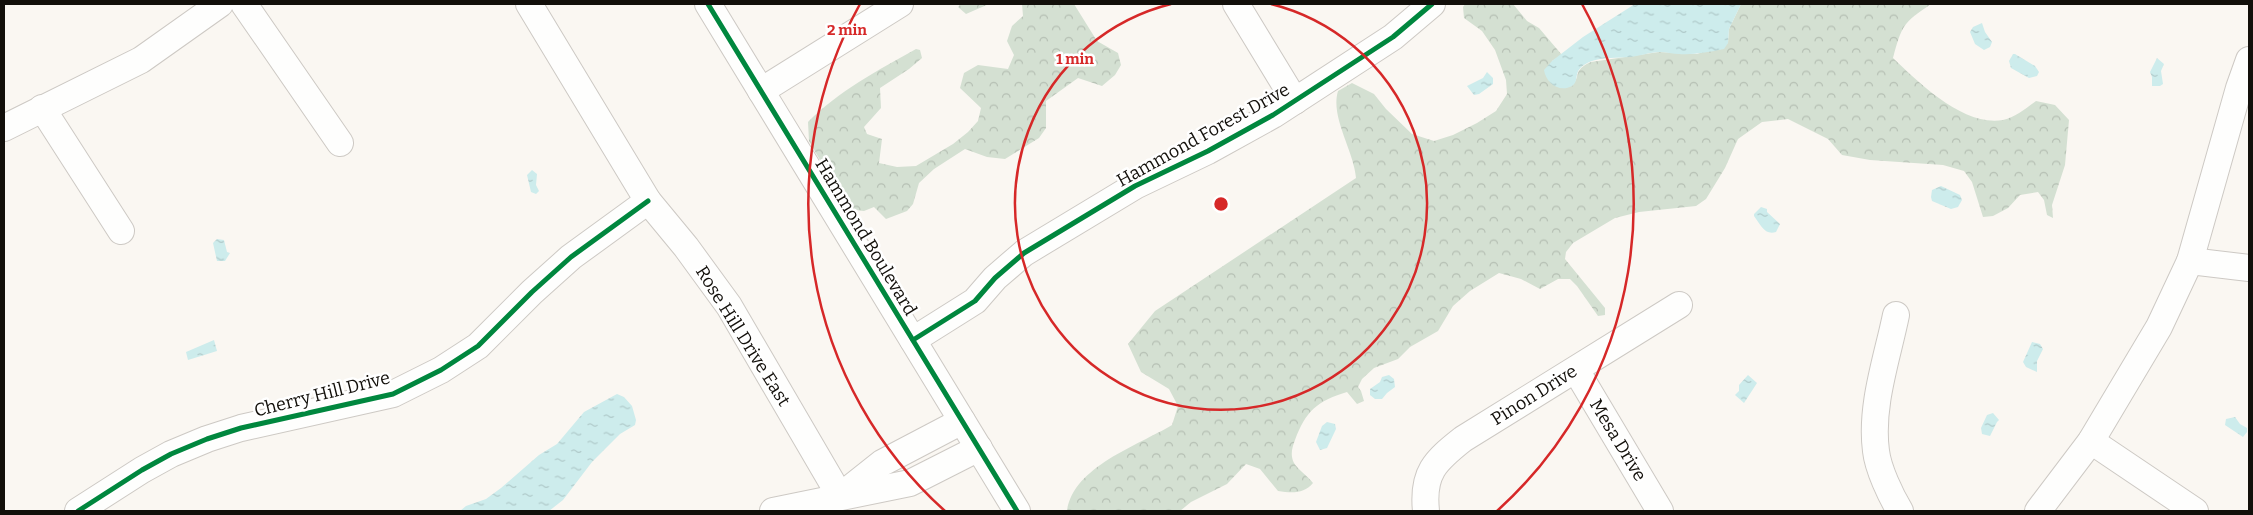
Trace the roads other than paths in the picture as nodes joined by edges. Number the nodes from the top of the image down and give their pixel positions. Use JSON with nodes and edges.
{"nodes":[{"id":1,"x":220,"y":4,"type":"edge"},
{"id":2,"x":244,"y":4,"type":"edge"},
{"id":3,"x":528,"y":4,"type":"edge"},
{"id":4,"x":708,"y":4,"type":"edge"},
{"id":5,"x":900,"y":4,"type":"edge"},
{"id":6,"x":1236,"y":4,"type":"edge"},
{"id":7,"x":1432,"y":4,"type":"edge"},
{"id":8,"x":2249,"y":60,"type":"edge"},
{"id":9,"x":761,"y":91,"type":"junction"},
{"id":10,"x":1295,"y":101,"type":"junction"},
{"id":11,"x":42,"y":108,"type":"junction"},
{"id":12,"x":4,"y":128,"type":"edge"},
{"id":13,"x":340,"y":143,"type":"dead end"},
{"id":14,"x":648,"y":201,"type":"junction"},
{"id":15,"x":121,"y":231,"type":"dead end"},
{"id":16,"x":2190,"y":261,"type":"junction"},
{"id":17,"x":2249,"y":268,"type":"edge"},
{"id":18,"x":1679,"y":305,"type":"dead end"},
{"id":19,"x":1896,"y":315,"type":"dead end"},
{"id":20,"x":913,"y":340,"type":"junction"},
{"id":21,"x":1576,"y":370,"type":"junction"},
{"id":22,"x":962,"y":421,"type":"junction"},
{"id":23,"x":2091,"y":441,"type":"junction"},
{"id":24,"x":979,"y":448,"type":"junction"},
{"id":25,"x":840,"y":496,"type":"junction"},
{"id":26,"x":78,"y":511,"type":"edge"},
{"id":27,"x":773,"y":511,"type":"edge"},
{"id":28,"x":1017,"y":511,"type":"edge"},
{"id":29,"x":1426,"y":511,"type":"edge"},
{"id":30,"x":1660,"y":511,"type":"edge"},
{"id":31,"x":1900,"y":511,"type":"edge"},
{"id":32,"x":2038,"y":511,"type":"edge"},
{"id":33,"x":2195,"y":511,"type":"edge"}],
"edges":[{"from":1,"to":11,"type":"street"},
{"from":2,"to":13,"type":"street"},
{"from":3,"to":14,"type":"street","name":"Rose Hill Drive East"},
{"from":4,"to":9,"type":"street","name":"Hammond Boulevard"},
{"from":5,"to":9,"type":"street"},
{"from":6,"to":10,"type":"street"},
{"from":7,"to":10,"type":"street","name":"Hammond Forest Drive"},
{"from":8,"to":16,"type":"street"},
{"from":9,"to":20,"type":"street","name":"Hammond Boulevard"},
{"from":10,"to":20,"type":"street","name":"Hammond Forest Drive"},
{"from":11,"to":12,"type":"street"},
{"from":11,"to":15,"type":"street"},
{"from":14,"to":25,"type":"street","name":"Rose Hill Drive East"},
{"from":14,"to":26,"type":"street","name":"Cherry Hill Drive"},
{"from":16,"to":17,"type":"street"},
{"from":16,"to":23,"type":"street"},
{"from":18,"to":21,"type":"street","name":"Pinon Drive"},
{"from":19,"to":31,"type":"street"},
{"from":20,"to":22,"type":"street","name":"Hammond Boulevard"},
{"from":21,"to":29,"type":"street","name":"Pinon Drive"},
{"from":21,"to":30,"type":"street","name":"Mesa Drive"},
{"from":22,"to":24,"type":"street","name":"Hammond Boulevard"},
{"from":22,"to":25,"type":"street"},
{"from":23,"to":32,"type":"street"},
{"from":23,"to":33,"type":"street"},
{"from":24,"to":25,"type":"street"},
{"from":24,"to":28,"type":"street","name":"Hammond Boulevard"},
{"from":25,"to":27,"type":"street"}]}
